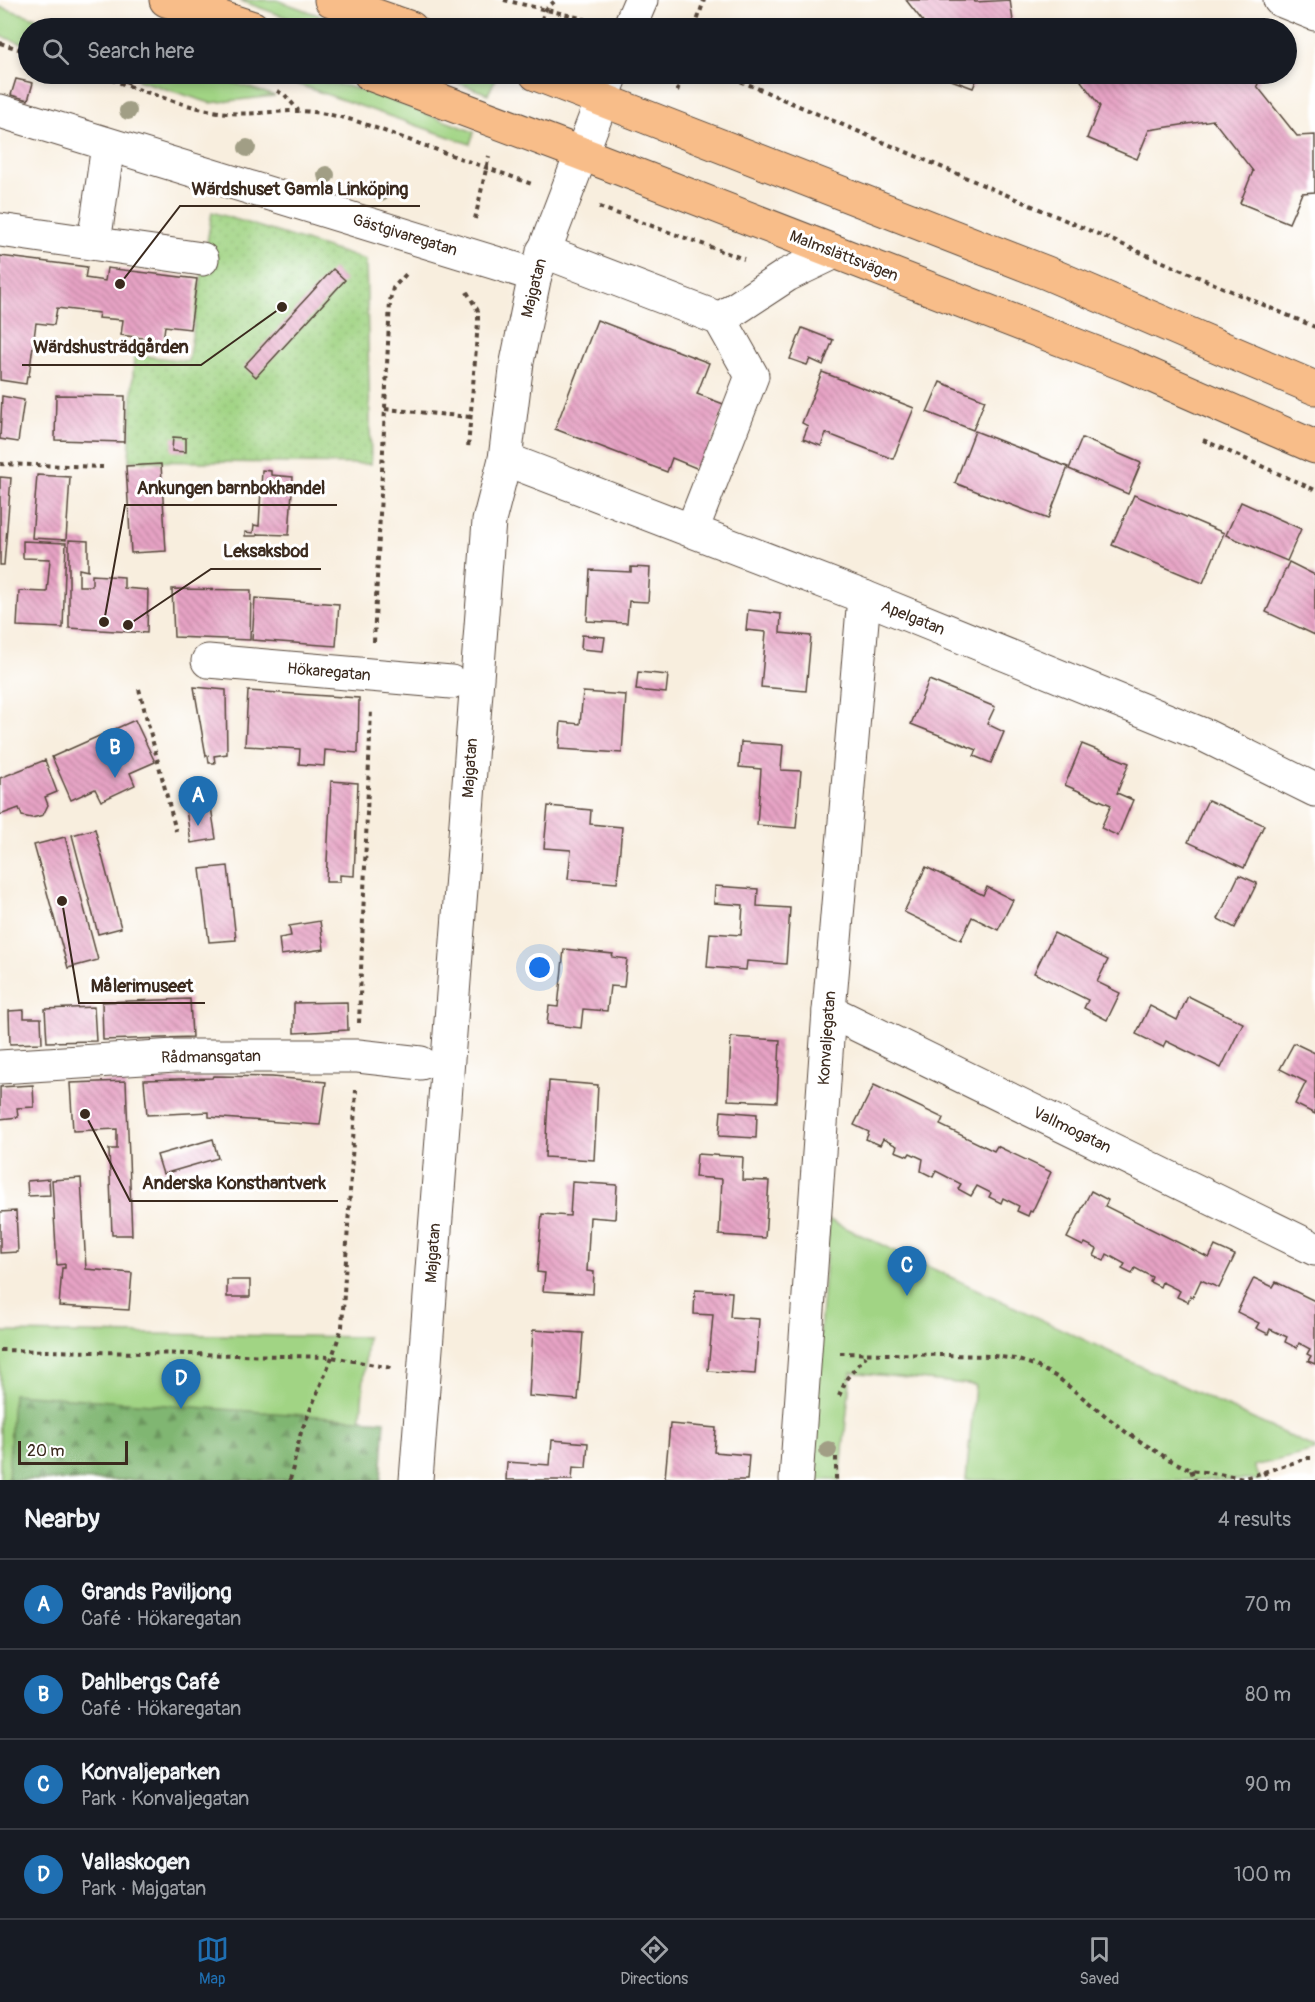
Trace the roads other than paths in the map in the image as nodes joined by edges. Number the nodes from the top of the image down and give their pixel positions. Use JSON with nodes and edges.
{"nodes":[{"id":1,"x":166,"y":0,"type":"edge"},
{"id":2,"x":331,"y":0,"type":"edge"},
{"id":3,"x":641,"y":0,"type":"edge"},
{"id":4,"x":1280,"y":0,"type":"edge"},
{"id":5,"x":1315,"y":14,"type":"edge"},
{"id":6,"x":222,"y":18,"type":"edge"},
{"id":7,"x":382,"y":18,"type":"edge"},
{"id":8,"x":623,"y":18,"type":"edge"},
{"id":9,"x":397,"y":84,"type":"edge"},
{"id":10,"x":607,"y":86,"type":"edge"},
{"id":11,"x":0,"y":111,"type":"edge"},
{"id":12,"x":108,"y":146,"type":"junction"},
{"id":13,"x":580,"y":153,"type":"junction"},
{"id":14,"x":0,"y":230,"type":"edge"},
{"id":15,"x":94,"y":243,"type":"junction"},
{"id":16,"x":835,"y":252,"type":"junction"},
{"id":17,"x":202,"y":259,"type":"dead end"},
{"id":18,"x":539,"y":263,"type":"junction"},
{"id":19,"x":720,"y":319,"type":"junction"},
{"id":20,"x":1315,"y":388,"type":"edge"},
{"id":21,"x":1315,"y":447,"type":"edge"},
{"id":22,"x":505,"y":459,"type":"junction"},
{"id":23,"x":692,"y":530,"type":"junction"},
{"id":24,"x":864,"y":597,"type":"junction"},
{"id":25,"x":208,"y":661,"type":"dead end"},
{"id":26,"x":451,"y":682,"type":"dead end"},
{"id":27,"x":1315,"y":790,"type":"edge"},
{"id":28,"x":829,"y":1011,"type":"junction"},
{"id":29,"x":421,"y":1064,"type":"dead end"},
{"id":30,"x":0,"y":1067,"type":"edge"},
{"id":31,"x":1315,"y":1249,"type":"edge"},
{"id":32,"x":416,"y":1480,"type":"edge"},
{"id":33,"x":796,"y":1480,"type":"edge"}],
"edges":[{"from":1,"to":6,"type":"main road"},
{"from":2,"to":7,"type":"main road"},
{"from":3,"to":8,"type":"street"},
{"from":4,"to":5,"type":"street"},
{"from":9,"to":13,"type":"main road","name":"Malmslättsvägen"},
{"from":10,"to":13,"type":"street","name":"Majgatan"},
{"from":10,"to":20,"type":"main road"},
{"from":11,"to":12,"type":"street","name":"Gästgivaregatan"},
{"from":12,"to":15,"type":"street"},
{"from":12,"to":18,"type":"street","name":"Gästgivaregatan"},
{"from":13,"to":16,"type":"main road","name":"Malmslättsvägen"},
{"from":13,"to":18,"type":"street","name":"Majgatan"},
{"from":14,"to":15,"type":"street"},
{"from":15,"to":17,"type":"street"},
{"from":16,"to":19,"type":"street"},
{"from":16,"to":21,"type":"main road","name":"Malmslättsvägen"},
{"from":18,"to":19,"type":"street","name":"Gästgivaregatan"},
{"from":18,"to":22,"type":"street","name":"Majgatan"},
{"from":19,"to":23,"type":"street"},
{"from":22,"to":23,"type":"street","name":"Apelgatan"},
{"from":22,"to":32,"type":"street","name":"Majgatan"},
{"from":23,"to":24,"type":"street","name":"Apelgatan"},
{"from":24,"to":27,"type":"street","name":"Apelgatan"},
{"from":24,"to":28,"type":"street","name":"Konvaljegatan"},
{"from":25,"to":26,"type":"street","name":"Hökaregatan"},
{"from":28,"to":31,"type":"street","name":"Vallmogatan"},
{"from":28,"to":33,"type":"street","name":"Konvaljegatan"},
{"from":29,"to":30,"type":"street","name":"Rådmansgatan"}]}
